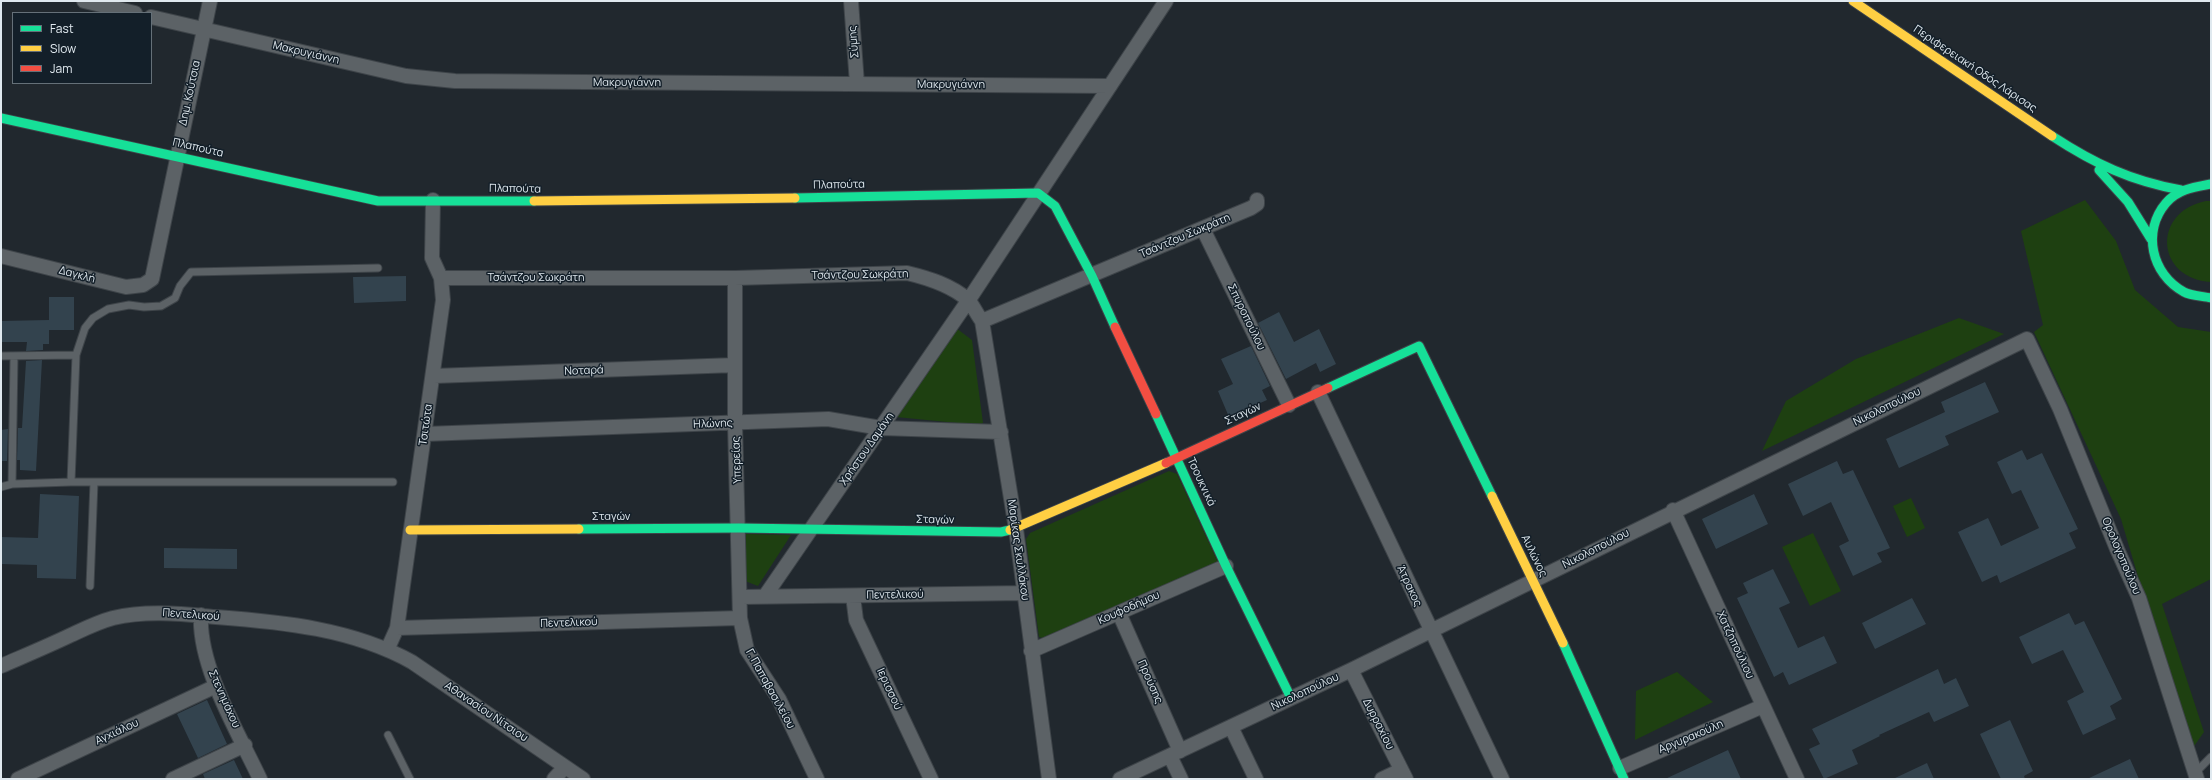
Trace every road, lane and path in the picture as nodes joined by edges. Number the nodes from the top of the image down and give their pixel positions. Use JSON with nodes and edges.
{"nodes":[{"id":1,"x":84,"y":1,"type":"edge"},
{"id":2,"x":210,"y":1,"type":"edge"},
{"id":3,"x":851,"y":1,"type":"edge"},
{"id":4,"x":1166,"y":1,"type":"edge"},
{"id":5,"x":1853,"y":1,"type":"edge"},
{"id":6,"x":131,"y":12,"type":"edge"},
{"id":7,"x":152,"y":17,"type":"edge"},
{"id":8,"x":204,"y":29,"type":"junction"},
{"id":9,"x":857,"y":84,"type":"junction"},
{"id":10,"x":1110,"y":86,"type":"junction"},
{"id":11,"x":1,"y":118,"type":"edge"},
{"id":12,"x":176,"y":156,"type":"junction"},
{"id":13,"x":2084,"y":157,"type":"junction"},
{"id":14,"x":2211,"y":183,"type":"edge"},
{"id":15,"x":2181,"y":190,"type":"junction"},
{"id":16,"x":1038,"y":193,"type":"junction"},
{"id":17,"x":433,"y":200,"type":"junction"},
{"id":18,"x":1257,"y":200,"type":"dead end"},
{"id":19,"x":1203,"y":229,"type":"junction"},
{"id":20,"x":2151,"y":238,"type":"junction"},
{"id":21,"x":1,"y":256,"type":"edge"},
{"id":22,"x":378,"y":268,"type":"dead end"},
{"id":23,"x":1092,"y":276,"type":"junction"},
{"id":24,"x":441,"y":278,"type":"junction"},
{"id":25,"x":735,"y":278,"type":"junction"},
{"id":26,"x":152,"y":279,"type":"joint"},
{"id":27,"x":2211,"y":298,"type":"edge"},
{"id":28,"x":968,"y":300,"type":"junction"},
{"id":29,"x":982,"y":321,"type":"junction"},
{"id":30,"x":2028,"y":339,"type":"joint"},
{"id":31,"x":1419,"y":346,"type":"joint"},
{"id":32,"x":76,"y":355,"type":"junction"},
{"id":33,"x":1,"y":356,"type":"edge"},
{"id":34,"x":14,"y":357,"type":"junction"},
{"id":35,"x":735,"y":366,"type":"junction"},
{"id":36,"x":434,"y":376,"type":"junction"},
{"id":37,"x":1318,"y":392,"type":"junction"},
{"id":38,"x":1289,"y":405,"type":"junction"},
{"id":39,"x":735,"y":424,"type":"junction"},
{"id":40,"x":881,"y":428,"type":"junction"},
{"id":41,"x":1001,"y":432,"type":"junction"},
{"id":42,"x":425,"y":434,"type":"junction"},
{"id":43,"x":1176,"y":458,"type":"junction"},
{"id":44,"x":71,"y":482,"type":"junction"},
{"id":45,"x":94,"y":482,"type":"junction"},
{"id":46,"x":393,"y":482,"type":"dead end"},
{"id":47,"x":12,"y":484,"type":"junction"},
{"id":48,"x":1,"y":487,"type":"edge"},
{"id":49,"x":1673,"y":510,"type":"junction"},
{"id":50,"x":739,"y":528,"type":"junction"},
{"id":51,"x":1016,"y":529,"type":"junction"},
{"id":52,"x":410,"y":530,"type":"junction"},
{"id":53,"x":810,"y":530,"type":"junction"},
{"id":54,"x":1226,"y":566,"type":"junction"},
{"id":55,"x":1533,"y":581,"type":"junction"},
{"id":56,"x":90,"y":586,"type":"dead end"},
{"id":57,"x":1024,"y":593,"type":"junction"},
{"id":58,"x":765,"y":596,"type":"junction"},
{"id":59,"x":853,"y":596,"type":"junction"},
{"id":60,"x":741,"y":597,"type":"junction"},
{"id":61,"x":1119,"y":613,"type":"junction"},
{"id":62,"x":201,"y":615,"type":"junction"},
{"id":63,"x":740,"y":618,"type":"junction"},
{"id":64,"x":397,"y":628,"type":"junction"},
{"id":65,"x":1430,"y":631,"type":"junction"},
{"id":66,"x":388,"y":648,"type":"junction"},
{"id":67,"x":1031,"y":651,"type":"junction"},
{"id":68,"x":1,"y":666,"type":"edge"},
{"id":69,"x":1351,"y":670,"type":"junction"},
{"id":70,"x":216,"y":686,"type":"junction"},
{"id":71,"x":1291,"y":698,"type":"junction"},
{"id":72,"x":1763,"y":706,"type":"junction"},
{"id":73,"x":1231,"y":727,"type":"junction"},
{"id":74,"x":388,"y":735,"type":"dead end"},
{"id":75,"x":244,"y":745,"type":"junction"},
{"id":76,"x":1175,"y":753,"type":"junction"},
{"id":77,"x":2211,"y":757,"type":"edge"},
{"id":78,"x":565,"y":767,"type":"junction"},
{"id":79,"x":1622,"y":774,"type":"edge"},
{"id":80,"x":1404,"y":775,"type":"edge"},
{"id":81,"x":2196,"y":776,"type":"edge"},
{"id":82,"x":18,"y":779,"type":"edge"},
{"id":83,"x":173,"y":779,"type":"edge"},
{"id":84,"x":260,"y":779,"type":"edge"},
{"id":85,"x":410,"y":779,"type":"edge"},
{"id":86,"x":554,"y":779,"type":"edge"},
{"id":87,"x":583,"y":779,"type":"edge"},
{"id":88,"x":817,"y":779,"type":"edge"},
{"id":89,"x":932,"y":779,"type":"edge"},
{"id":90,"x":1049,"y":779,"type":"edge"},
{"id":91,"x":1120,"y":779,"type":"edge"},
{"id":92,"x":1181,"y":779,"type":"edge"},
{"id":93,"x":1256,"y":779,"type":"edge"},
{"id":94,"x":1382,"y":779,"type":"edge"},
{"id":95,"x":1502,"y":779,"type":"edge"},
{"id":96,"x":1797,"y":779,"type":"edge"}],
"edges":[{"from":1,"to":6,"type":"street"},
{"from":2,"to":8,"type":"street","name":"Δημ. Κούτσια"},
{"from":3,"to":9,"type":"street","name":"Σύμης"},
{"from":4,"to":10,"type":"street","name":"Χρήστου Δαμάνη"},
{"from":5,"to":13,"type":"main road","name":"Περιφερειακή Οδός Λάρισας"},
{"from":7,"to":8,"type":"street","name":"Μακρυγιάννη"},
{"from":8,"to":9,"type":"street","name":"Μακρυγιάννη"},
{"from":8,"to":12,"type":"street","name":"Δημ. Κούτσια"},
{"from":9,"to":10,"type":"street","name":"Μακρυγιάννη"},
{"from":10,"to":16,"type":"street","name":"Χρήστου Δαμάνη"},
{"from":11,"to":12,"type":"main road","name":"Πλαπούτα"},
{"from":12,"to":17,"type":"main road","name":"Πλαπούτα"},
{"from":12,"to":26,"type":"street","name":"Δημ. Κούτσια"},
{"from":13,"to":15,"type":"main road","name":"Περιφερειακή Οδός Λάρισας"},
{"from":13,"to":20,"type":"main road","name":"Περιφερειακή Οδός Λάρισας"},
{"from":14,"to":15,"type":"main road"},
{"from":15,"to":20,"type":"main road"},
{"from":16,"to":17,"type":"main road","name":"Πλαπούτα"},
{"from":16,"to":23,"type":"main road","name":"Τσουκνικά"},
{"from":16,"to":28,"type":"street","name":"Χρήστου Δαμάνη"},
{"from":17,"to":24,"type":"street","name":"Τσιτώτα"},
{"from":18,"to":19,"type":"street","name":"Τσάντζου Σωκράτη"},
{"from":19,"to":23,"type":"street","name":"Τσάντζου Σωκράτη"},
{"from":19,"to":38,"type":"street","name":"Σπυροπούλου"},
{"from":20,"to":27,"type":"main road"},
{"from":21,"to":26,"type":"street","name":"Δαγκλή"},
{"from":22,"to":32,"type":"lane"},
{"from":23,"to":29,"type":"street","name":"Τσάντζου Σωκράτη"},
{"from":23,"to":43,"type":"main road","name":"Τσουκνικά"},
{"from":24,"to":25,"type":"street","name":"Τσάντζου Σωκράτη"},
{"from":24,"to":36,"type":"street","name":"Τσιτώτα"},
{"from":25,"to":28,"type":"street","name":"Τσάντζου Σωκράτη"},
{"from":25,"to":35,"type":"street","name":"Υπερείας"},
{"from":28,"to":29,"type":"street","name":"Τσάντζου Σωκράτη"},
{"from":28,"to":40,"type":"street","name":"Χρήστου Δαμάνη"},
{"from":29,"to":41,"type":"street","name":"Μαρίκας Σκυλλάκου"},
{"from":30,"to":49,"type":"street","name":"Νικολοπούλου"},
{"from":30,"to":81,"type":"street","name":"Ορολογοπούλου"},
{"from":31,"to":37,"type":"main road","name":"Σταγών"},
{"from":31,"to":55,"type":"main road","name":"Αυλώνος"},
{"from":32,"to":34,"type":"lane"},
{"from":32,"to":44,"type":"lane"},
{"from":33,"to":34,"type":"lane"},
{"from":34,"to":47,"type":"lane"},
{"from":35,"to":36,"type":"street","name":"Νοταρά"},
{"from":35,"to":39,"type":"street","name":"Υπερείας"},
{"from":36,"to":42,"type":"street","name":"Τσιτώτα"},
{"from":37,"to":38,"type":"main road","name":"Σταγών"},
{"from":37,"to":65,"type":"street","name":"Άτρακος"},
{"from":38,"to":43,"type":"main road","name":"Σταγών"},
{"from":39,"to":40,"type":"street","name":"Ηλώνης"},
{"from":39,"to":42,"type":"street","name":"Ηλώνης"},
{"from":39,"to":50,"type":"street","name":"Υπερείας"},
{"from":40,"to":41,"type":"street","name":"Ηλώνης"},
{"from":40,"to":53,"type":"street","name":"Χρήστου Δαμάνη"},
{"from":41,"to":51,"type":"street","name":"Μαρίκας Σκυλλάκου"},
{"from":42,"to":52,"type":"street","name":"Τσιτώτα"},
{"from":43,"to":51,"type":"main road","name":"Σταγών"},
{"from":43,"to":54,"type":"main road","name":"Τσουκνικά"},
{"from":44,"to":45,"type":"lane"},
{"from":44,"to":47,"type":"lane"},
{"from":45,"to":46,"type":"lane"},
{"from":45,"to":56,"type":"lane"},
{"from":47,"to":48,"type":"lane"},
{"from":49,"to":55,"type":"street","name":"Νικολοπούλου"},
{"from":49,"to":72,"type":"street","name":"Χατζηπούλιου"},
{"from":50,"to":52,"type":"main road","name":"Σταγών"},
{"from":50,"to":53,"type":"main road","name":"Σταγών"},
{"from":50,"to":60,"type":"street","name":"Υπερείας"},
{"from":51,"to":53,"type":"main road","name":"Σταγών"},
{"from":51,"to":57,"type":"street","name":"Μαρίκας Σκυλλάκου"},
{"from":52,"to":64,"type":"street","name":"Τσιτώτα"},
{"from":53,"to":58,"type":"street","name":"Χρήστου Δαμάνη"},
{"from":54,"to":61,"type":"street","name":"Κουφοδήμου"},
{"from":54,"to":71,"type":"main road","name":"Τσουκνικά"},
{"from":55,"to":65,"type":"street","name":"Νικολοπούλου"},
{"from":55,"to":79,"type":"main road","name":"Αυλώνος"},
{"from":57,"to":59,"type":"street","name":"Πεντελικού"},
{"from":57,"to":67,"type":"street","name":"Μαρίκας Σκυλλάκου"},
{"from":58,"to":59,"type":"street","name":"Πεντελικού"},
{"from":58,"to":60,"type":"street","name":"Πεντελικού"},
{"from":59,"to":89,"type":"street","name":"Ιερισσού"},
{"from":60,"to":63,"type":"street","name":"Υπερείας"},
{"from":61,"to":67,"type":"street","name":"Κουφοδήμου"},
{"from":61,"to":76,"type":"street","name":"Προύσης"},
{"from":62,"to":66,"type":"street","name":"Πεντελικού"},
{"from":62,"to":68,"type":"street","name":"Πεντελικού"},
{"from":62,"to":70,"type":"street","name":"Στενημάχου"},
{"from":63,"to":64,"type":"street","name":"Πεντελικού"},
{"from":63,"to":88,"type":"street","name":"Γ. Παπαβασιλείου"},
{"from":64,"to":66,"type":"street","name":"Τσιτώτα"},
{"from":65,"to":69,"type":"street","name":"Νικολοπούλου"},
{"from":65,"to":95,"type":"street","name":"Άτρακος"},
{"from":66,"to":78,"type":"street","name":"Αθανασίου Νίτσιου"},
{"from":67,"to":90,"type":"street","name":"Μαρίκας Σκυλλάκου"},
{"from":69,"to":71,"type":"street","name":"Νικολοπούλου"},
{"from":69,"to":80,"type":"street","name":"Δυρραχίου"},
{"from":70,"to":75,"type":"street","name":"Στενημάχου"},
{"from":70,"to":82,"type":"street","name":"Αγχιάλου"},
{"from":71,"to":73,"type":"street","name":"Νικολοπούλου"},
{"from":72,"to":79,"type":"street","name":"Αργυρακούλη"},
{"from":72,"to":96,"type":"street","name":"Χατζηπούλιου"},
{"from":73,"to":76,"type":"street","name":"Νικολοπούλου"},
{"from":73,"to":93,"type":"street"},
{"from":74,"to":85,"type":"lane"},
{"from":75,"to":83,"type":"street"},
{"from":75,"to":84,"type":"street","name":"Στενημάχου"},
{"from":76,"to":91,"type":"street","name":"Νικολοπούλου"},
{"from":76,"to":92,"type":"street","name":"Προύσης"},
{"from":77,"to":81,"type":"lane"},
{"from":78,"to":86,"type":"street"},
{"from":78,"to":87,"type":"street","name":"Αθανασίου Νίτσιου"},
{"from":80,"to":94,"type":"street"}]}
